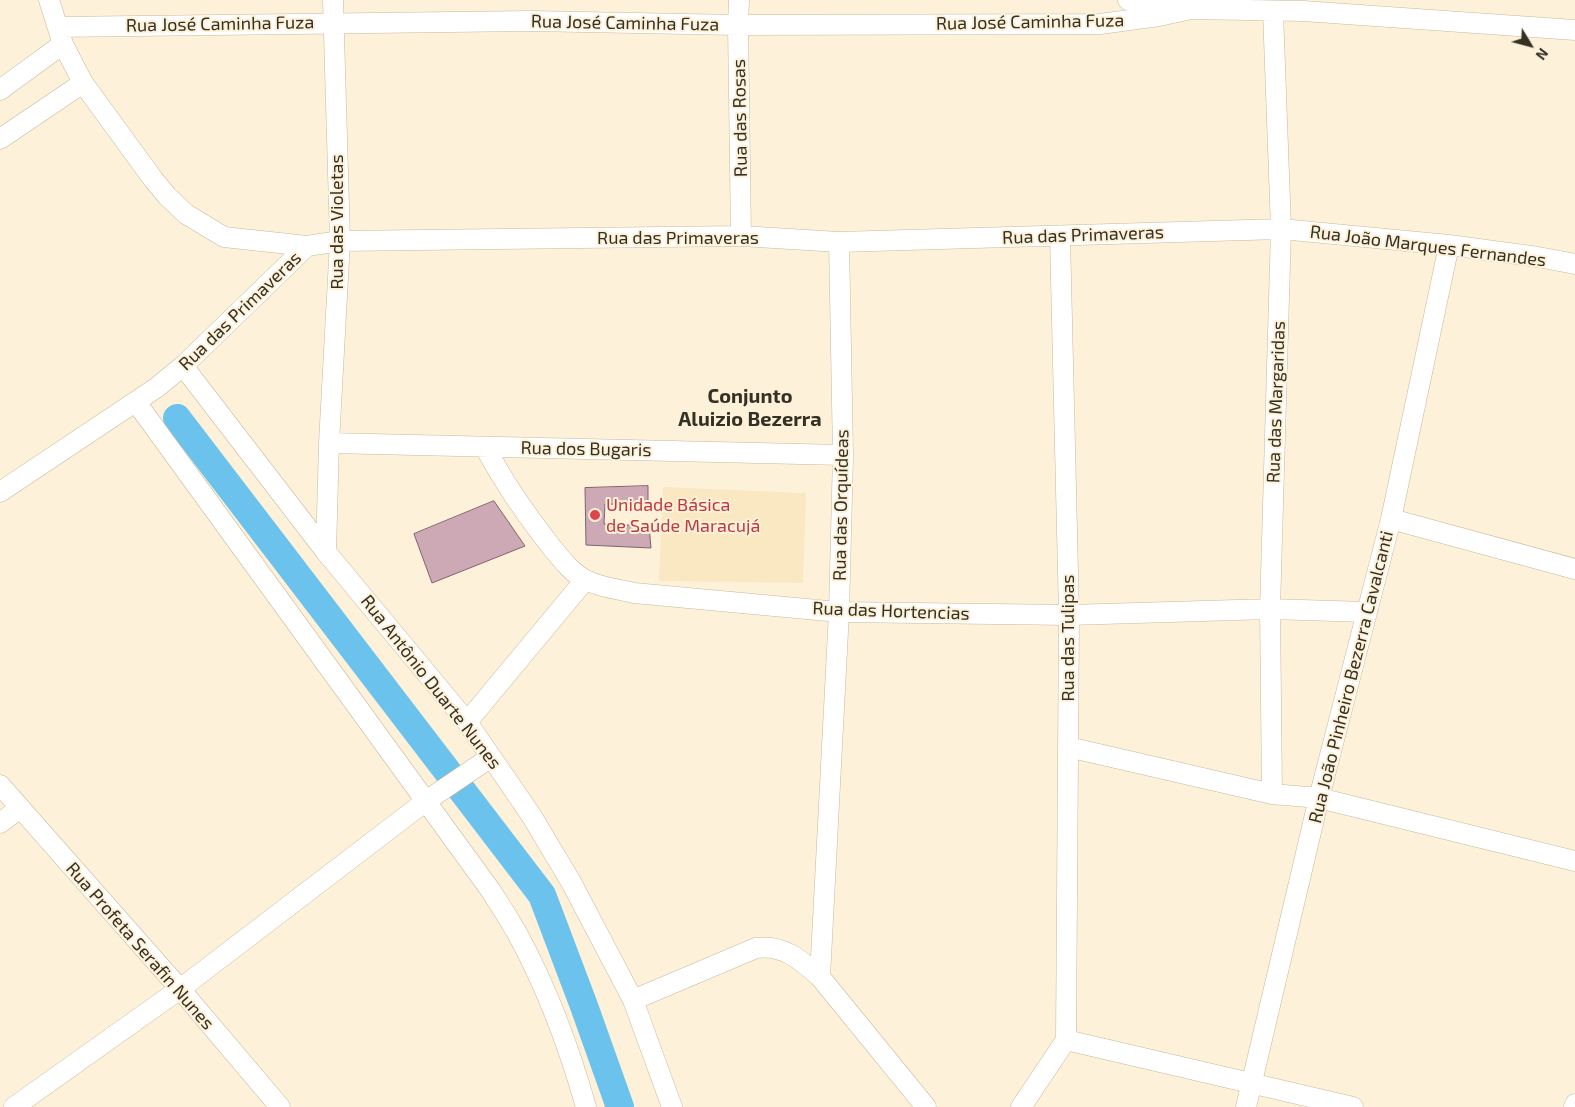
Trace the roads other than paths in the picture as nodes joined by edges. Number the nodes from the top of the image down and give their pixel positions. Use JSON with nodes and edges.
{"nodes":[{"id":1,"x":49,"y":0,"type":"edge"},
{"id":2,"x":333,"y":0,"type":"edge"},
{"id":3,"x":740,"y":0,"type":"edge"},
{"id":4,"x":1128,"y":0,"type":"edge"},
{"id":5,"x":1303,"y":6,"type":"edge"},
{"id":6,"x":1191,"y":9,"type":"junction"},
{"id":7,"x":1273,"y":11,"type":"junction"},
{"id":8,"x":334,"y":22,"type":"junction"},
{"id":9,"x":738,"y":25,"type":"junction"},
{"id":10,"x":1575,"y":30,"type":"edge"},
{"id":11,"x":60,"y":35,"type":"junction"},
{"id":12,"x":82,"y":83,"type":"junction"},
{"id":13,"x":0,"y":90,"type":"edge"},
{"id":14,"x":0,"y":139,"type":"edge"},
{"id":15,"x":1281,"y":229,"type":"junction"},
{"id":16,"x":741,"y":236,"type":"junction"},
{"id":17,"x":1060,"y":236,"type":"junction"},
{"id":18,"x":340,"y":241,"type":"junction"},
{"id":19,"x":839,"y":242,"type":"junction"},
{"id":20,"x":1449,"y":245,"type":"junction"},
{"id":21,"x":307,"y":246,"type":"junction"},
{"id":22,"x":1575,"y":264,"type":"edge"},
{"id":23,"x":183,"y":366,"type":"junction"},
{"id":24,"x":136,"y":402,"type":"junction"},
{"id":25,"x":329,"y":443,"type":"junction"},
{"id":26,"x":485,"y":447,"type":"junction"},
{"id":27,"x":844,"y":455,"type":"junction"},
{"id":28,"x":0,"y":492,"type":"edge"},
{"id":29,"x":1392,"y":519,"type":"junction"},
{"id":30,"x":326,"y":552,"type":"junction"},
{"id":31,"x":1575,"y":569,"type":"edge"},
{"id":32,"x":585,"y":580,"type":"junction"},
{"id":33,"x":1270,"y":609,"type":"junction"},
{"id":34,"x":839,"y":612,"type":"junction"},
{"id":35,"x":1366,"y":612,"type":"junction"},
{"id":36,"x":1069,"y":615,"type":"junction"},
{"id":37,"x":467,"y":722,"type":"junction"},
{"id":38,"x":1068,"y":747,"type":"junction"},
{"id":39,"x":491,"y":756,"type":"junction"},
{"id":40,"x":0,"y":785,"type":"edge"},
{"id":41,"x":1272,"y":794,"type":"junction"},
{"id":42,"x":1318,"y":798,"type":"junction"},
{"id":43,"x":426,"y":801,"type":"junction"},
{"id":44,"x":20,"y":808,"type":"junction"},
{"id":45,"x":0,"y":823,"type":"edge"},
{"id":46,"x":1575,"y":861,"type":"edge"},
{"id":47,"x":820,"y":977,"type":"junction"},
{"id":48,"x":180,"y":989,"type":"junction"},
{"id":49,"x":633,"y":1000,"type":"junction"},
{"id":50,"x":1066,"y":1040,"type":"junction"},
{"id":51,"x":1252,"y":1083,"type":"junction"},
{"id":52,"x":14,"y":1107,"type":"edge"},
{"id":53,"x":280,"y":1107,"type":"edge"},
{"id":54,"x":586,"y":1107,"type":"edge"},
{"id":55,"x":672,"y":1107,"type":"edge"},
{"id":56,"x":926,"y":1107,"type":"edge"},
{"id":57,"x":1021,"y":1107,"type":"edge"},
{"id":58,"x":1246,"y":1107,"type":"edge"},
{"id":59,"x":1353,"y":1107,"type":"edge"}],
"edges":[{"from":1,"to":11,"type":"street"},
{"from":2,"to":8,"type":"street","name":"Rua das Violetas"},
{"from":3,"to":9,"type":"street","name":"Rua das Rosas"},
{"from":4,"to":6,"type":"street","name":"Rua José Caminha Fuza"},
{"from":5,"to":7,"type":"street","name":"Rua José Caminha Fuza"},
{"from":5,"to":10,"type":"street","name":"Rua José Caminha Fuza"},
{"from":6,"to":7,"type":"street","name":"Rua José Caminha Fuza"},
{"from":6,"to":9,"type":"street","name":"Rua José Caminha Fuza"},
{"from":7,"to":15,"type":"street","name":"Rua das Margaridas"},
{"from":8,"to":9,"type":"street","name":"Rua José Caminha Fuza"},
{"from":8,"to":11,"type":"street","name":"Rua José Caminha Fuza"},
{"from":8,"to":18,"type":"street","name":"Rua das Violetas"},
{"from":9,"to":16,"type":"street","name":"Rua das Rosas"},
{"from":11,"to":12,"type":"street"},
{"from":11,"to":13,"type":"street"},
{"from":12,"to":14,"type":"street"},
{"from":12,"to":21,"type":"street"},
{"from":15,"to":17,"type":"street","name":"Rua das Primaveras"},
{"from":15,"to":20,"type":"street","name":"Rua João Marques Fernandes"},
{"from":15,"to":33,"type":"street","name":"Rua das Margaridas"},
{"from":16,"to":18,"type":"street","name":"Rua das Primaveras"},
{"from":16,"to":19,"type":"street","name":"Rua das Primaveras"},
{"from":17,"to":19,"type":"street","name":"Rua das Primaveras"},
{"from":17,"to":36,"type":"street","name":"Rua das Tulipas"},
{"from":18,"to":21,"type":"street","name":"Rua das Primaveras"},
{"from":18,"to":25,"type":"street","name":"Rua das Violetas"},
{"from":19,"to":27,"type":"street","name":"Rua das Orquídeas"},
{"from":20,"to":22,"type":"street","name":"Rua João Marques Fernandes"},
{"from":20,"to":29,"type":"street","name":"Rua João Pinheiro Bezerra Cavalcanti"},
{"from":21,"to":23,"type":"street","name":"Rua das Primaveras"},
{"from":23,"to":24,"type":"street","name":"Rua das Primaveras"},
{"from":23,"to":30,"type":"street","name":"Rua Antônio Duarte Nunes"},
{"from":24,"to":28,"type":"street","name":"Rua das Primaveras"},
{"from":24,"to":43,"type":"street"},
{"from":25,"to":26,"type":"street","name":"Rua dos Bugaris"},
{"from":25,"to":30,"type":"street","name":"Rua das Violetas"},
{"from":26,"to":27,"type":"street","name":"Rua dos Bugaris"},
{"from":26,"to":32,"type":"street","name":"Rua das Hortencias"},
{"from":27,"to":34,"type":"street","name":"Rua das Orquídeas"},
{"from":29,"to":31,"type":"street"},
{"from":29,"to":35,"type":"street","name":"Rua João Pinheiro Bezerra Cavalcanti"},
{"from":30,"to":37,"type":"street","name":"Rua Antônio Duarte Nunes"},
{"from":32,"to":34,"type":"street","name":"Rua das Hortencias"},
{"from":32,"to":37,"type":"street"},
{"from":33,"to":35,"type":"street","name":"Rua das Hortencias"},
{"from":33,"to":36,"type":"street","name":"Rua das Hortencias"},
{"from":33,"to":41,"type":"street","name":"Rua das Margaridas"},
{"from":34,"to":36,"type":"street","name":"Rua das Hortencias"},
{"from":34,"to":47,"type":"street","name":"Rua das Orquídeas"},
{"from":35,"to":42,"type":"street","name":"Rua João Pinheiro Bezerra Cavalcanti"},
{"from":36,"to":38,"type":"street","name":"Rua das Tulipas"},
{"from":37,"to":39,"type":"street","name":"Rua Antônio Duarte Nunes"},
{"from":38,"to":41,"type":"street"},
{"from":38,"to":50,"type":"street","name":"Rua das Tulipas"},
{"from":39,"to":43,"type":"street"},
{"from":39,"to":49,"type":"street","name":"Rua Antônio Duarte Nunes"},
{"from":40,"to":44,"type":"street","name":"Rua Profeta Serafin Nunes"},
{"from":41,"to":42,"type":"street"},
{"from":42,"to":46,"type":"street"},
{"from":42,"to":51,"type":"street","name":"Rua João Pinheiro Bezerra Cavalcanti"},
{"from":43,"to":48,"type":"street"},
{"from":43,"to":54,"type":"street"},
{"from":44,"to":45,"type":"street"},
{"from":44,"to":48,"type":"street","name":"Rua Profeta Serafin Nunes"},
{"from":47,"to":49,"type":"street"},
{"from":47,"to":56,"type":"street"},
{"from":48,"to":52,"type":"street"},
{"from":48,"to":53,"type":"street","name":"Rua Profeta Serafin Nunes"},
{"from":49,"to":55,"type":"street","name":"Rua Antônio Duarte Nunes"},
{"from":50,"to":51,"type":"street"},
{"from":50,"to":57,"type":"street"},
{"from":51,"to":58,"type":"street","name":"Rua João Pinheiro Bezerra Cavalcanti"},
{"from":51,"to":59,"type":"street"}]}
